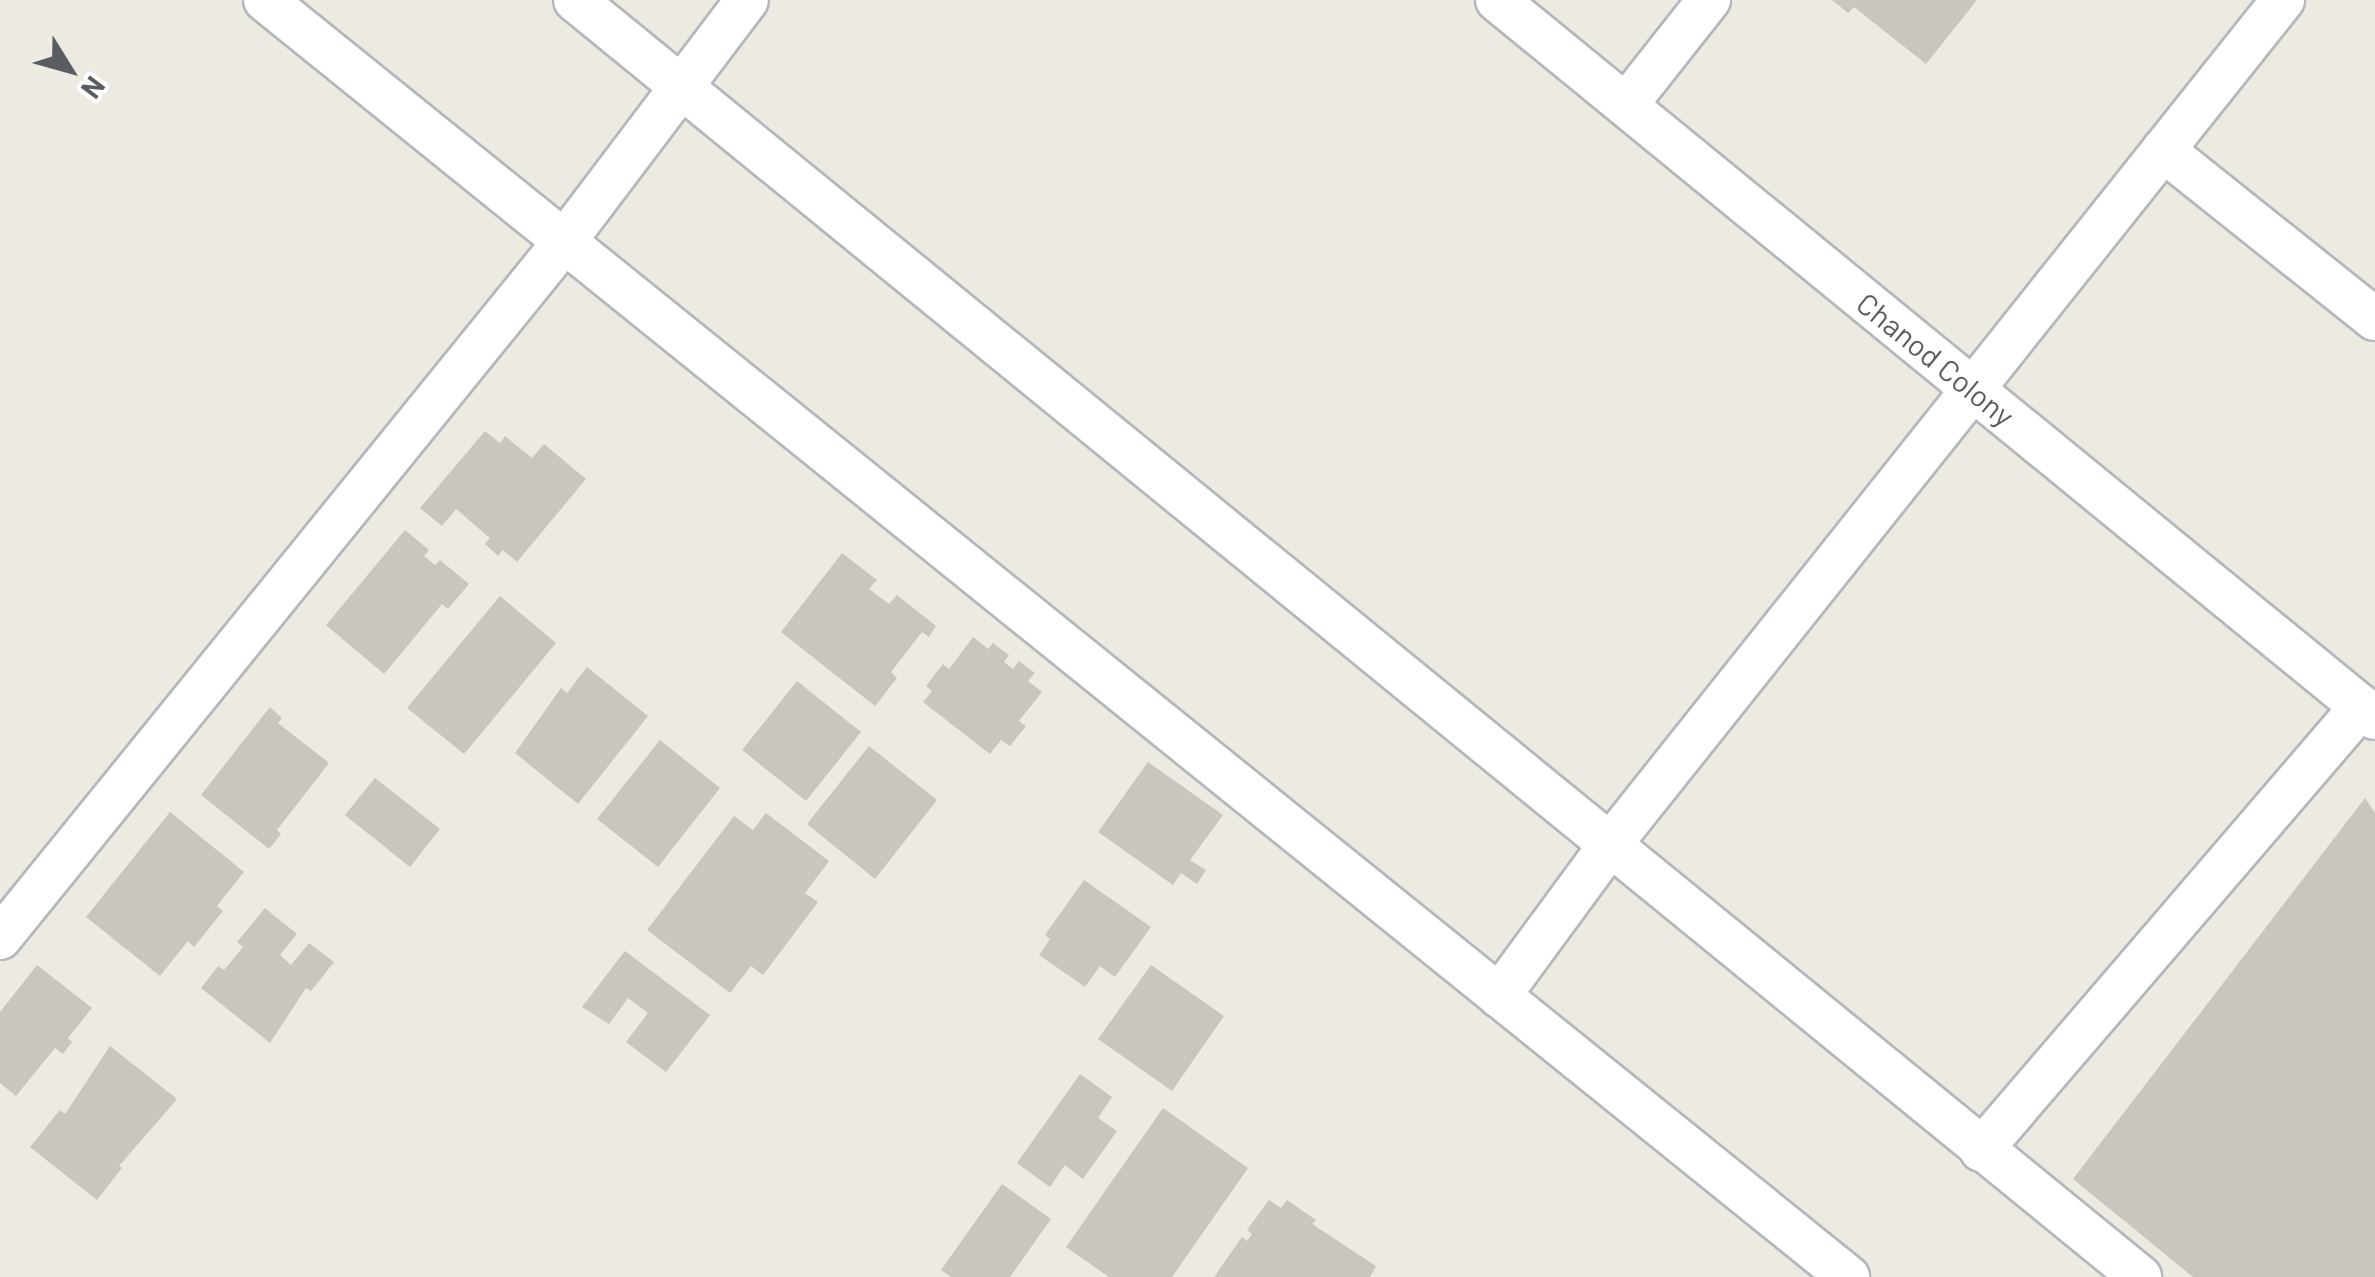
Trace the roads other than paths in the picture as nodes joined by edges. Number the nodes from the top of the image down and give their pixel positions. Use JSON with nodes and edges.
{"nodes":[{"id":1,"x":265,"y":0,"type":"edge"},
{"id":2,"x":576,"y":0,"type":"edge"},
{"id":3,"x":748,"y":0,"type":"edge"},
{"id":4,"x":1497,"y":0,"type":"edge"},
{"id":5,"x":1709,"y":0,"type":"edge"},
{"id":6,"x":2283,"y":0,"type":"edge"},
{"id":7,"x":680,"y":86,"type":"junction"},
{"id":8,"x":1626,"y":105,"type":"junction"},
{"id":9,"x":2163,"y":150,"type":"junction"},
{"id":10,"x":564,"y":242,"type":"junction"},
{"id":11,"x":2375,"y":319,"type":"edge"},
{"id":12,"x":1972,"y":389,"type":"junction"},
{"id":13,"x":2368,"y":712,"type":"edge"},
{"id":14,"x":1609,"y":846,"type":"junction"},
{"id":15,"x":0,"y":938,"type":"edge"},
{"id":16,"x":1500,"y":996,"type":"junction"},
{"id":17,"x":1981,"y":1150,"type":"junction"},
{"id":18,"x":1848,"y":1277,"type":"edge"},
{"id":19,"x":2140,"y":1277,"type":"edge"}],
"edges":[{"from":1,"to":10,"type":"street"},
{"from":2,"to":7,"type":"street"},
{"from":3,"to":7,"type":"street"},
{"from":4,"to":8,"type":"street","name":"Chanod Colony"},
{"from":5,"to":8,"type":"street"},
{"from":6,"to":9,"type":"street"},
{"from":7,"to":10,"type":"street"},
{"from":7,"to":14,"type":"street"},
{"from":8,"to":12,"type":"street","name":"Chanod Colony"},
{"from":9,"to":11,"type":"street"},
{"from":9,"to":12,"type":"street"},
{"from":10,"to":15,"type":"street"},
{"from":10,"to":16,"type":"street"},
{"from":12,"to":13,"type":"street","name":"Chanod Colony"},
{"from":12,"to":14,"type":"street"},
{"from":13,"to":17,"type":"street"},
{"from":14,"to":16,"type":"street"},
{"from":14,"to":17,"type":"street"},
{"from":16,"to":18,"type":"street"},
{"from":17,"to":19,"type":"street"}]}
